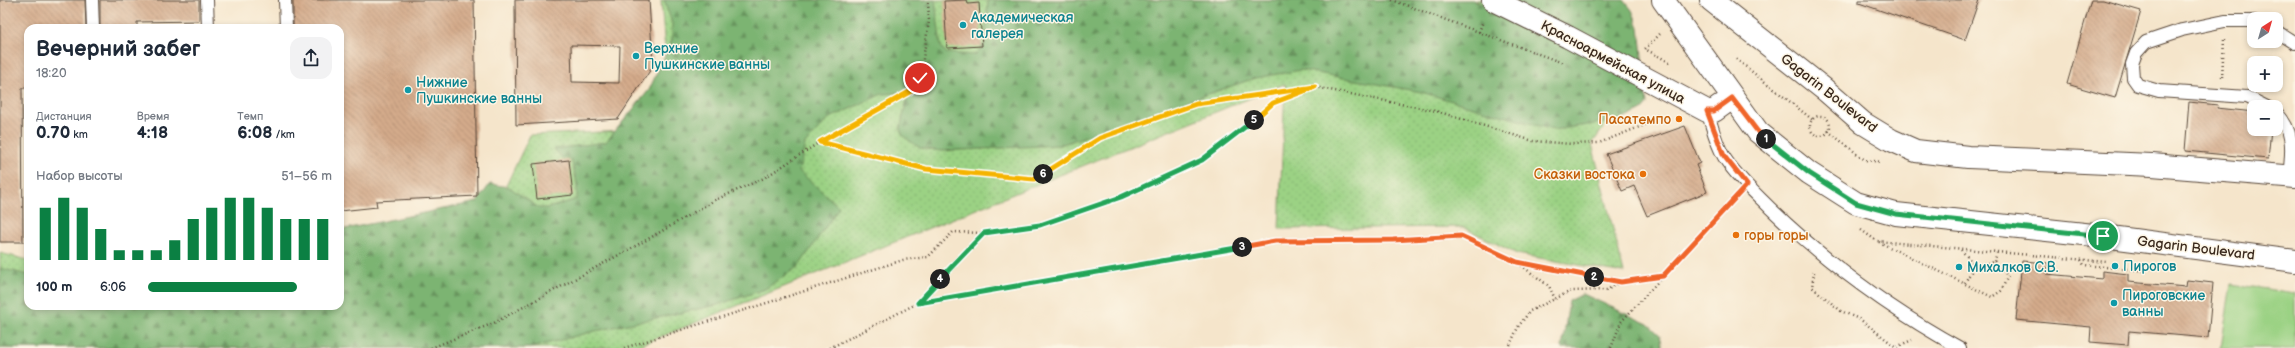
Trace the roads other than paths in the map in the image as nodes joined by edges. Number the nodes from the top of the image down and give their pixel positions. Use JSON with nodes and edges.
{"nodes":[{"id":1,"x":92,"y":0,"type":"edge"},
{"id":2,"x":208,"y":0,"type":"edge"},
{"id":3,"x":285,"y":0,"type":"edge"},
{"id":4,"x":1493,"y":0,"type":"edge"},
{"id":5,"x":1663,"y":0,"type":"edge"},
{"id":6,"x":1711,"y":0,"type":"edge"},
{"id":7,"x":2247,"y":21,"type":"edge"},
{"id":8,"x":93,"y":24,"type":"edge"},
{"id":9,"x":208,"y":24,"type":"edge"},
{"id":10,"x":286,"y":24,"type":"edge"},
{"id":11,"x":2283,"y":35,"type":"edge"},
{"id":12,"x":2295,"y":43,"type":"edge"},
{"id":13,"x":1732,"y":98,"type":"junction"},
{"id":14,"x":2253,"y":100,"type":"edge"},
{"id":15,"x":1707,"y":111,"type":"junction"},
{"id":16,"x":2283,"y":118,"type":"edge"},
{"id":17,"x":2292,"y":177,"type":"edge"},
{"id":18,"x":2295,"y":261,"type":"edge"},
{"id":19,"x":1960,"y":348,"type":"edge"}],
"edges":[{"from":1,"to":8,"type":"lane"},
{"from":2,"to":9,"type":"lane"},
{"from":3,"to":10,"type":"lane"},
{"from":4,"to":15,"type":"street","name":"Красноармейская улица"},
{"from":5,"to":13,"type":"street","name":"Gagarin Boulevard"},
{"from":6,"to":17,"type":"street","name":"Gagarin Boulevard"},
{"from":7,"to":14,"type":"lane"},
{"from":11,"to":12,"type":"lane"},
{"from":13,"to":15,"type":"street"},
{"from":13,"to":18,"type":"street","name":"Gagarin Boulevard"},
{"from":15,"to":19,"type":"lane"},
{"from":16,"to":17,"type":"lane"}]}
